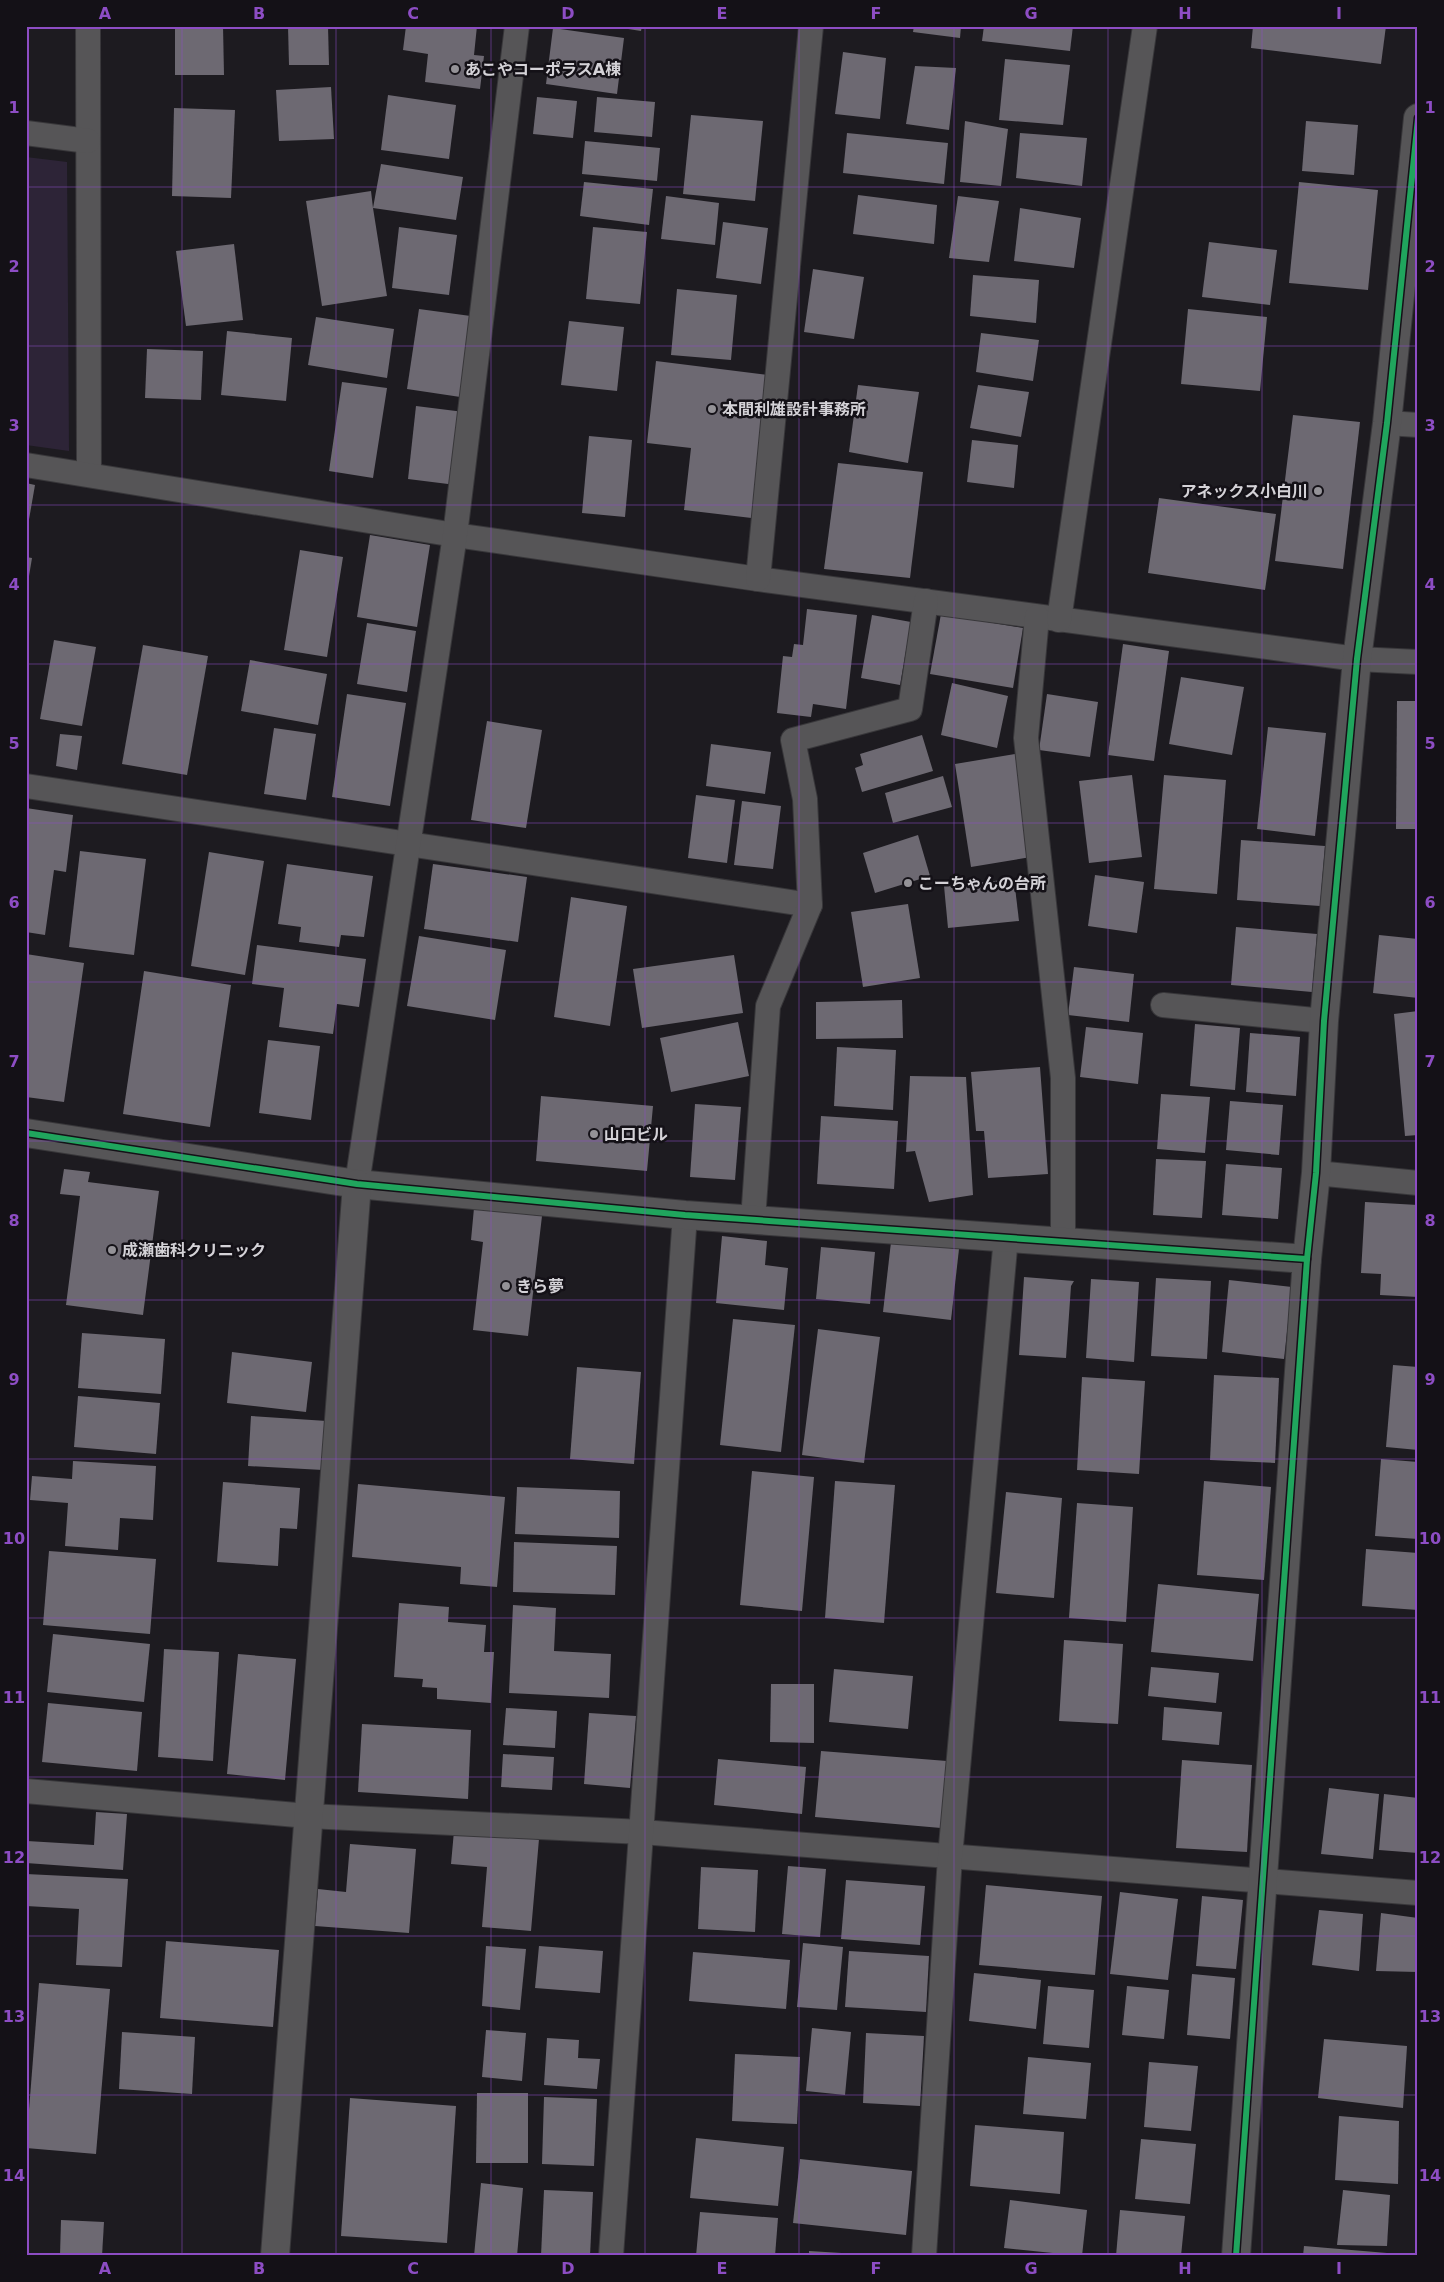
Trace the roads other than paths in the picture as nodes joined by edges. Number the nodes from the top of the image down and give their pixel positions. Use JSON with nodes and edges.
{"nodes":[{"id":1,"x":88,"y":26,"type":"edge"},
{"id":2,"x":517,"y":26,"type":"edge"},
{"id":3,"x":811,"y":26,"type":"edge"},
{"id":4,"x":1144,"y":26,"type":"edge"},
{"id":5,"x":1418,"y":118,"type":"edge"},
{"id":6,"x":26,"y":132,"type":"edge"},
{"id":7,"x":88,"y":141,"type":"junction"},
{"id":8,"x":1387,"y":423,"type":"junction"},
{"id":9,"x":1418,"y":425,"type":"edge"},
{"id":10,"x":26,"y":465,"type":"edge"},
{"id":11,"x":89,"y":474,"type":"junction"},
{"id":12,"x":455,"y":535,"type":"junction"},
{"id":13,"x":758,"y":579,"type":"junction"},
{"id":14,"x":926,"y":601,"type":"junction"},
{"id":15,"x":1048,"y":618,"type":"junction"},
{"id":16,"x":1357,"y":659,"type":"junction"},
{"id":17,"x":1418,"y":662,"type":"edge"},
{"id":18,"x":26,"y":786,"type":"edge"},
{"id":19,"x":409,"y":845,"type":"junction"},
{"id":20,"x":810,"y":905,"type":"junction"},
{"id":21,"x":1163,"y":1005,"type":"dead end"},
{"id":22,"x":1324,"y":1021,"type":"junction"},
{"id":23,"x":27,"y":1133,"type":"edge"},
{"id":24,"x":26,"y":1141,"type":"edge"},
{"id":25,"x":1316,"y":1173,"type":"junction"},
{"id":26,"x":1418,"y":1182,"type":"edge"},
{"id":27,"x":357,"y":1184,"type":"junction"},
{"id":28,"x":685,"y":1215,"type":"junction"},
{"id":29,"x":754,"y":1220,"type":"junction"},
{"id":30,"x":1006,"y":1238,"type":"junction"},
{"id":31,"x":1062,"y":1242,"type":"junction"},
{"id":32,"x":1307,"y":1259,"type":"junction"},
{"id":33,"x":26,"y":1792,"type":"edge"},
{"id":34,"x":308,"y":1816,"type":"junction"},
{"id":35,"x":642,"y":1832,"type":"junction"},
{"id":36,"x":950,"y":1857,"type":"junction"},
{"id":37,"x":1263,"y":1881,"type":"junction"},
{"id":38,"x":1418,"y":1893,"type":"edge"},
{"id":39,"x":274,"y":2256,"type":"edge"},
{"id":40,"x":611,"y":2256,"type":"edge"},
{"id":41,"x":924,"y":2256,"type":"edge"},
{"id":42,"x":1236,"y":2256,"type":"edge"}],
"edges":[{"from":1,"to":7,"type":"lane"},
{"from":2,"to":12,"type":"lane"},
{"from":3,"to":13,"type":"lane"},
{"from":4,"to":15,"type":"lane"},
{"from":5,"to":8,"type":"street"},
{"from":6,"to":7,"type":"lane"},
{"from":7,"to":11,"type":"lane"},
{"from":8,"to":9,"type":"lane"},
{"from":8,"to":16,"type":"street"},
{"from":10,"to":11,"type":"lane"},
{"from":11,"to":12,"type":"lane"},
{"from":12,"to":13,"type":"lane"},
{"from":12,"to":19,"type":"lane"},
{"from":13,"to":14,"type":"lane"},
{"from":14,"to":15,"type":"lane"},
{"from":14,"to":20,"type":"lane"},
{"from":15,"to":16,"type":"lane"},
{"from":15,"to":31,"type":"lane"},
{"from":16,"to":17,"type":"lane"},
{"from":16,"to":22,"type":"street"},
{"from":18,"to":19,"type":"lane"},
{"from":19,"to":20,"type":"lane"},
{"from":19,"to":27,"type":"lane"},
{"from":20,"to":29,"type":"lane"},
{"from":21,"to":22,"type":"lane"},
{"from":22,"to":25,"type":"street"},
{"from":23,"to":24,"type":"lane"},
{"from":23,"to":27,"type":"street"},
{"from":25,"to":26,"type":"lane"},
{"from":25,"to":32,"type":"street"},
{"from":27,"to":28,"type":"street"},
{"from":27,"to":34,"type":"street"},
{"from":28,"to":29,"type":"street"},
{"from":28,"to":35,"type":"lane"},
{"from":29,"to":30,"type":"street"},
{"from":30,"to":31,"type":"street"},
{"from":30,"to":36,"type":"lane"},
{"from":31,"to":32,"type":"street"},
{"from":32,"to":37,"type":"street"},
{"from":33,"to":34,"type":"lane"},
{"from":34,"to":35,"type":"lane"},
{"from":34,"to":39,"type":"street"},
{"from":35,"to":36,"type":"lane"},
{"from":35,"to":40,"type":"lane"},
{"from":36,"to":37,"type":"lane"},
{"from":36,"to":41,"type":"lane"},
{"from":37,"to":38,"type":"lane"},
{"from":37,"to":42,"type":"street"}]}
